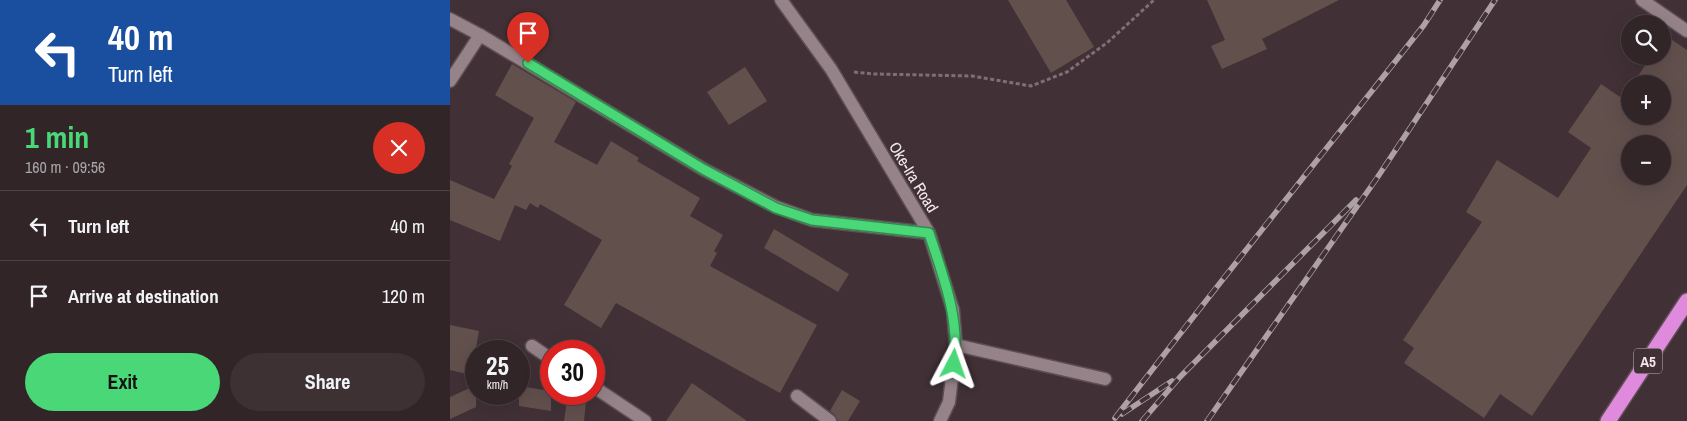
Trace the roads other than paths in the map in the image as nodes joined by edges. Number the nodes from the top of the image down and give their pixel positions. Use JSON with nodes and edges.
{"nodes":[{"id":1,"x":780,"y":0,"type":"edge"},
{"id":2,"x":1642,"y":0,"type":"edge"},
{"id":3,"x":450,"y":19,"type":"edge"},
{"id":4,"x":1687,"y":31,"type":"edge"},
{"id":5,"x":480,"y":34,"type":"junction"},
{"id":6,"x":450,"y":82,"type":"edge"},
{"id":7,"x":929,"y":233,"type":"junction"},
{"id":8,"x":1687,"y":301,"type":"edge"},
{"id":9,"x":956,"y":345,"type":"junction"},
{"id":10,"x":532,"y":346,"type":"dead end"},
{"id":11,"x":540,"y":351,"type":"edge"},
{"id":12,"x":1105,"y":379,"type":"dead end"},
{"id":13,"x":605,"y":394,"type":"edge"},
{"id":14,"x":797,"y":396,"type":"dead end"},
{"id":15,"x":644,"y":421,"type":"edge"},
{"id":16,"x":830,"y":421,"type":"edge"},
{"id":17,"x":940,"y":421,"type":"edge"},
{"id":18,"x":1608,"y":421,"type":"edge"}],
"edges":[{"from":1,"to":7,"type":"street","name":"Oke-Ira Road"},
{"from":2,"to":4,"type":"street"},
{"from":3,"to":5,"type":"street"},
{"from":5,"to":6,"type":"street"},
{"from":5,"to":7,"type":"street"},
{"from":7,"to":9,"type":"street","name":"Oke-Ira Road"},
{"from":8,"to":18,"type":"highway","number":"A5"},
{"from":9,"to":12,"type":"street"},
{"from":9,"to":17,"type":"street","name":"Oke-Ira Road"},
{"from":10,"to":11,"type":"street"},
{"from":13,"to":15,"type":"street"},
{"from":14,"to":16,"type":"street"}]}
